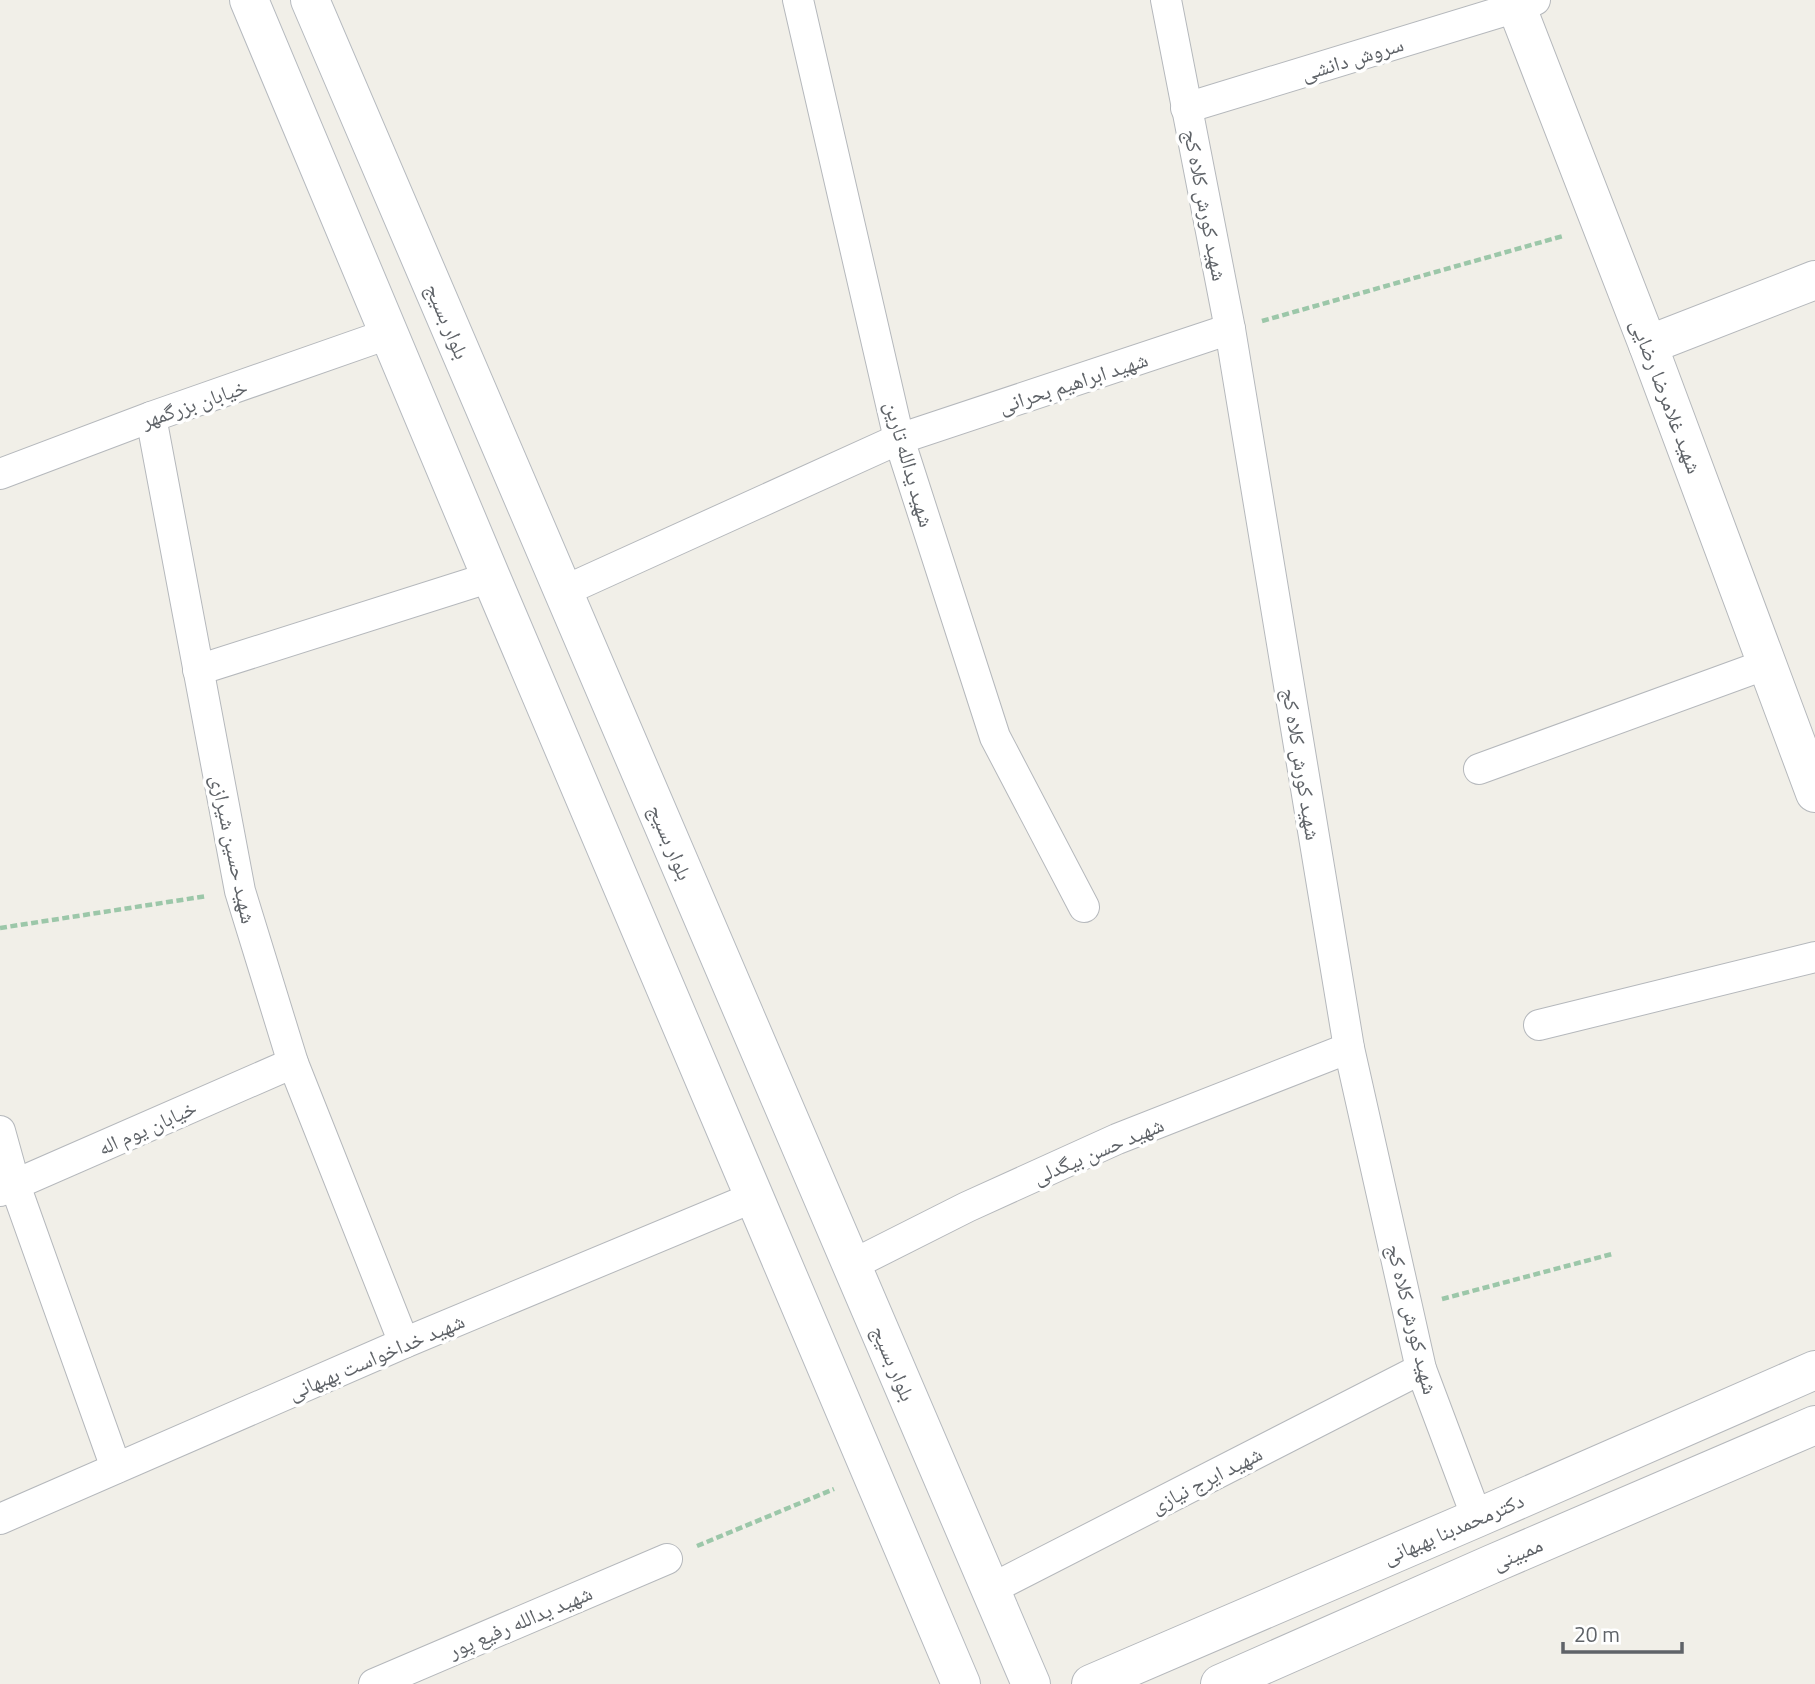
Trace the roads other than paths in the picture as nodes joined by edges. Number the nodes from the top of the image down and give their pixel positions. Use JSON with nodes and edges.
{"nodes":[{"id":1,"x":249,"y":0,"type":"edge"},
{"id":2,"x":310,"y":0,"type":"edge"},
{"id":3,"x":798,"y":0,"type":"edge"},
{"id":4,"x":1166,"y":0,"type":"edge"},
{"id":5,"x":1522,"y":2,"type":"edge"},
{"id":6,"x":1186,"y":108,"type":"junction"},
{"id":7,"x":1815,"y":280,"type":"edge"},
{"id":8,"x":1230,"y":329,"type":"junction"},
{"id":9,"x":388,"y":334,"type":"junction"},
{"id":10,"x":1648,"y":345,"type":"junction"},
{"id":11,"x":151,"y":417,"type":"junction"},
{"id":12,"x":900,"y":439,"type":"junction"},
{"id":13,"x":0,"y":474,"type":"edge"},
{"id":14,"x":491,"y":577,"type":"junction"},
{"id":15,"x":564,"y":592,"type":"junction"},
{"id":16,"x":1767,"y":664,"type":"junction"},
{"id":17,"x":198,"y":670,"type":"junction"},
{"id":18,"x":1479,"y":769,"type":"dead end"},
{"id":19,"x":1815,"y":793,"type":"edge"},
{"id":20,"x":1084,"y":908,"type":"dead end"},
{"id":21,"x":1815,"y":957,"type":"edge"},
{"id":22,"x":1539,"y":1025,"type":"dead end"},
{"id":23,"x":1349,"y":1048,"type":"junction"},
{"id":24,"x":293,"y":1063,"type":"junction"},
{"id":25,"x":0,"y":1131,"type":"edge"},
{"id":26,"x":7,"y":1188,"type":"edge"},
{"id":27,"x":754,"y":1197,"type":"junction"},
{"id":28,"x":852,"y":1265,"type":"junction"},
{"id":29,"x":404,"y":1343,"type":"junction"},
{"id":30,"x":1422,"y":1369,"type":"junction"},
{"id":31,"x":1815,"y":1370,"type":"edge"},
{"id":32,"x":1815,"y":1425,"type":"edge"},
{"id":33,"x":116,"y":1468,"type":"junction"},
{"id":34,"x":0,"y":1518,"type":"edge"},
{"id":35,"x":1477,"y":1518,"type":"junction"},
{"id":36,"x":667,"y":1559,"type":"road end"},
{"id":37,"x":991,"y":1589,"type":"junction"},
{"id":38,"x":374,"y":1684,"type":"edge"},
{"id":39,"x":961,"y":1684,"type":"edge"},
{"id":40,"x":1031,"y":1684,"type":"edge"},
{"id":41,"x":1091,"y":1684,"type":"edge"},
{"id":42,"x":1220,"y":1684,"type":"edge"}],
"edges":[{"from":1,"to":9,"type":"main road"},
{"from":2,"to":15,"type":"main road","name":"بلوار بسیج"},
{"from":3,"to":12,"type":"street","name":"شهید یدالله تارین"},
{"from":4,"to":6,"type":"street","name":"شهید کورش کلاه کج"},
{"from":5,"to":6,"type":"street","name":"سروش دانشی"},
{"from":5,"to":10,"type":"main road","name":"شهید غلامرضا رضایی"},
{"from":6,"to":8,"type":"street","name":"شهید کورش کلاه کج"},
{"from":7,"to":10,"type":"main road"},
{"from":8,"to":12,"type":"street","name":"شهید ابراهیم بحرانی"},
{"from":8,"to":23,"type":"street","name":"شهید کورش کلاه کج"},
{"from":9,"to":11,"type":"street","name":"خیابان بزرگمهر"},
{"from":9,"to":14,"type":"main road"},
{"from":10,"to":16,"type":"main road","name":"شهید غلامرضا رضایی"},
{"from":11,"to":13,"type":"street","name":"خیابان بزرگمهر"},
{"from":11,"to":17,"type":"street","name":"شهید حسین شیرازی"},
{"from":12,"to":15,"type":"street","name":"شهید ابراهیم بحرانی"},
{"from":12,"to":20,"type":"street","name":"شهید یدالله تارین"},
{"from":14,"to":17,"type":"street"},
{"from":14,"to":27,"type":"main road"},
{"from":15,"to":28,"type":"main road","name":"بلوار بسیج"},
{"from":16,"to":18,"type":"street"},
{"from":16,"to":19,"type":"main road","name":"شهید غلامرضا رضایی"},
{"from":17,"to":24,"type":"street","name":"شهید حسین شیرازی"},
{"from":21,"to":22,"type":"street"},
{"from":23,"to":28,"type":"street","name":"شهید حسن بیگدلی"},
{"from":23,"to":30,"type":"street","name":"شهید کورش کلاه کج"},
{"from":24,"to":26,"type":"street","name":"خیابان یوم اله"},
{"from":24,"to":29,"type":"street","name":"شهید حسین شیرازی"},
{"from":25,"to":26,"type":"street"},
{"from":26,"to":33,"type":"street"},
{"from":27,"to":29,"type":"street","name":"شهید خداخواست بهبهانی"},
{"from":27,"to":39,"type":"main road"},
{"from":28,"to":37,"type":"main road","name":"بلوار بسیج"},
{"from":29,"to":33,"type":"street","name":"شهید خداخواست بهبهانی"},
{"from":30,"to":35,"type":"street","name":"شهید کورش کلاه کج"},
{"from":30,"to":37,"type":"street","name":"شهید ایرج نیازی"},
{"from":31,"to":35,"type":"main road","name":"دکترمحمدبنا بهبهانی"},
{"from":32,"to":42,"type":"main road","name":"ممبینی"},
{"from":33,"to":34,"type":"street","name":"شهید خداخواست بهبهانی"},
{"from":35,"to":41,"type":"main road","name":"دکترمحمدبنا بهبهانی"},
{"from":36,"to":38,"type":"street","name":"شهید یدالله رفیع پور"},
{"from":37,"to":40,"type":"main road","name":"بلوار بسیج"}]}
